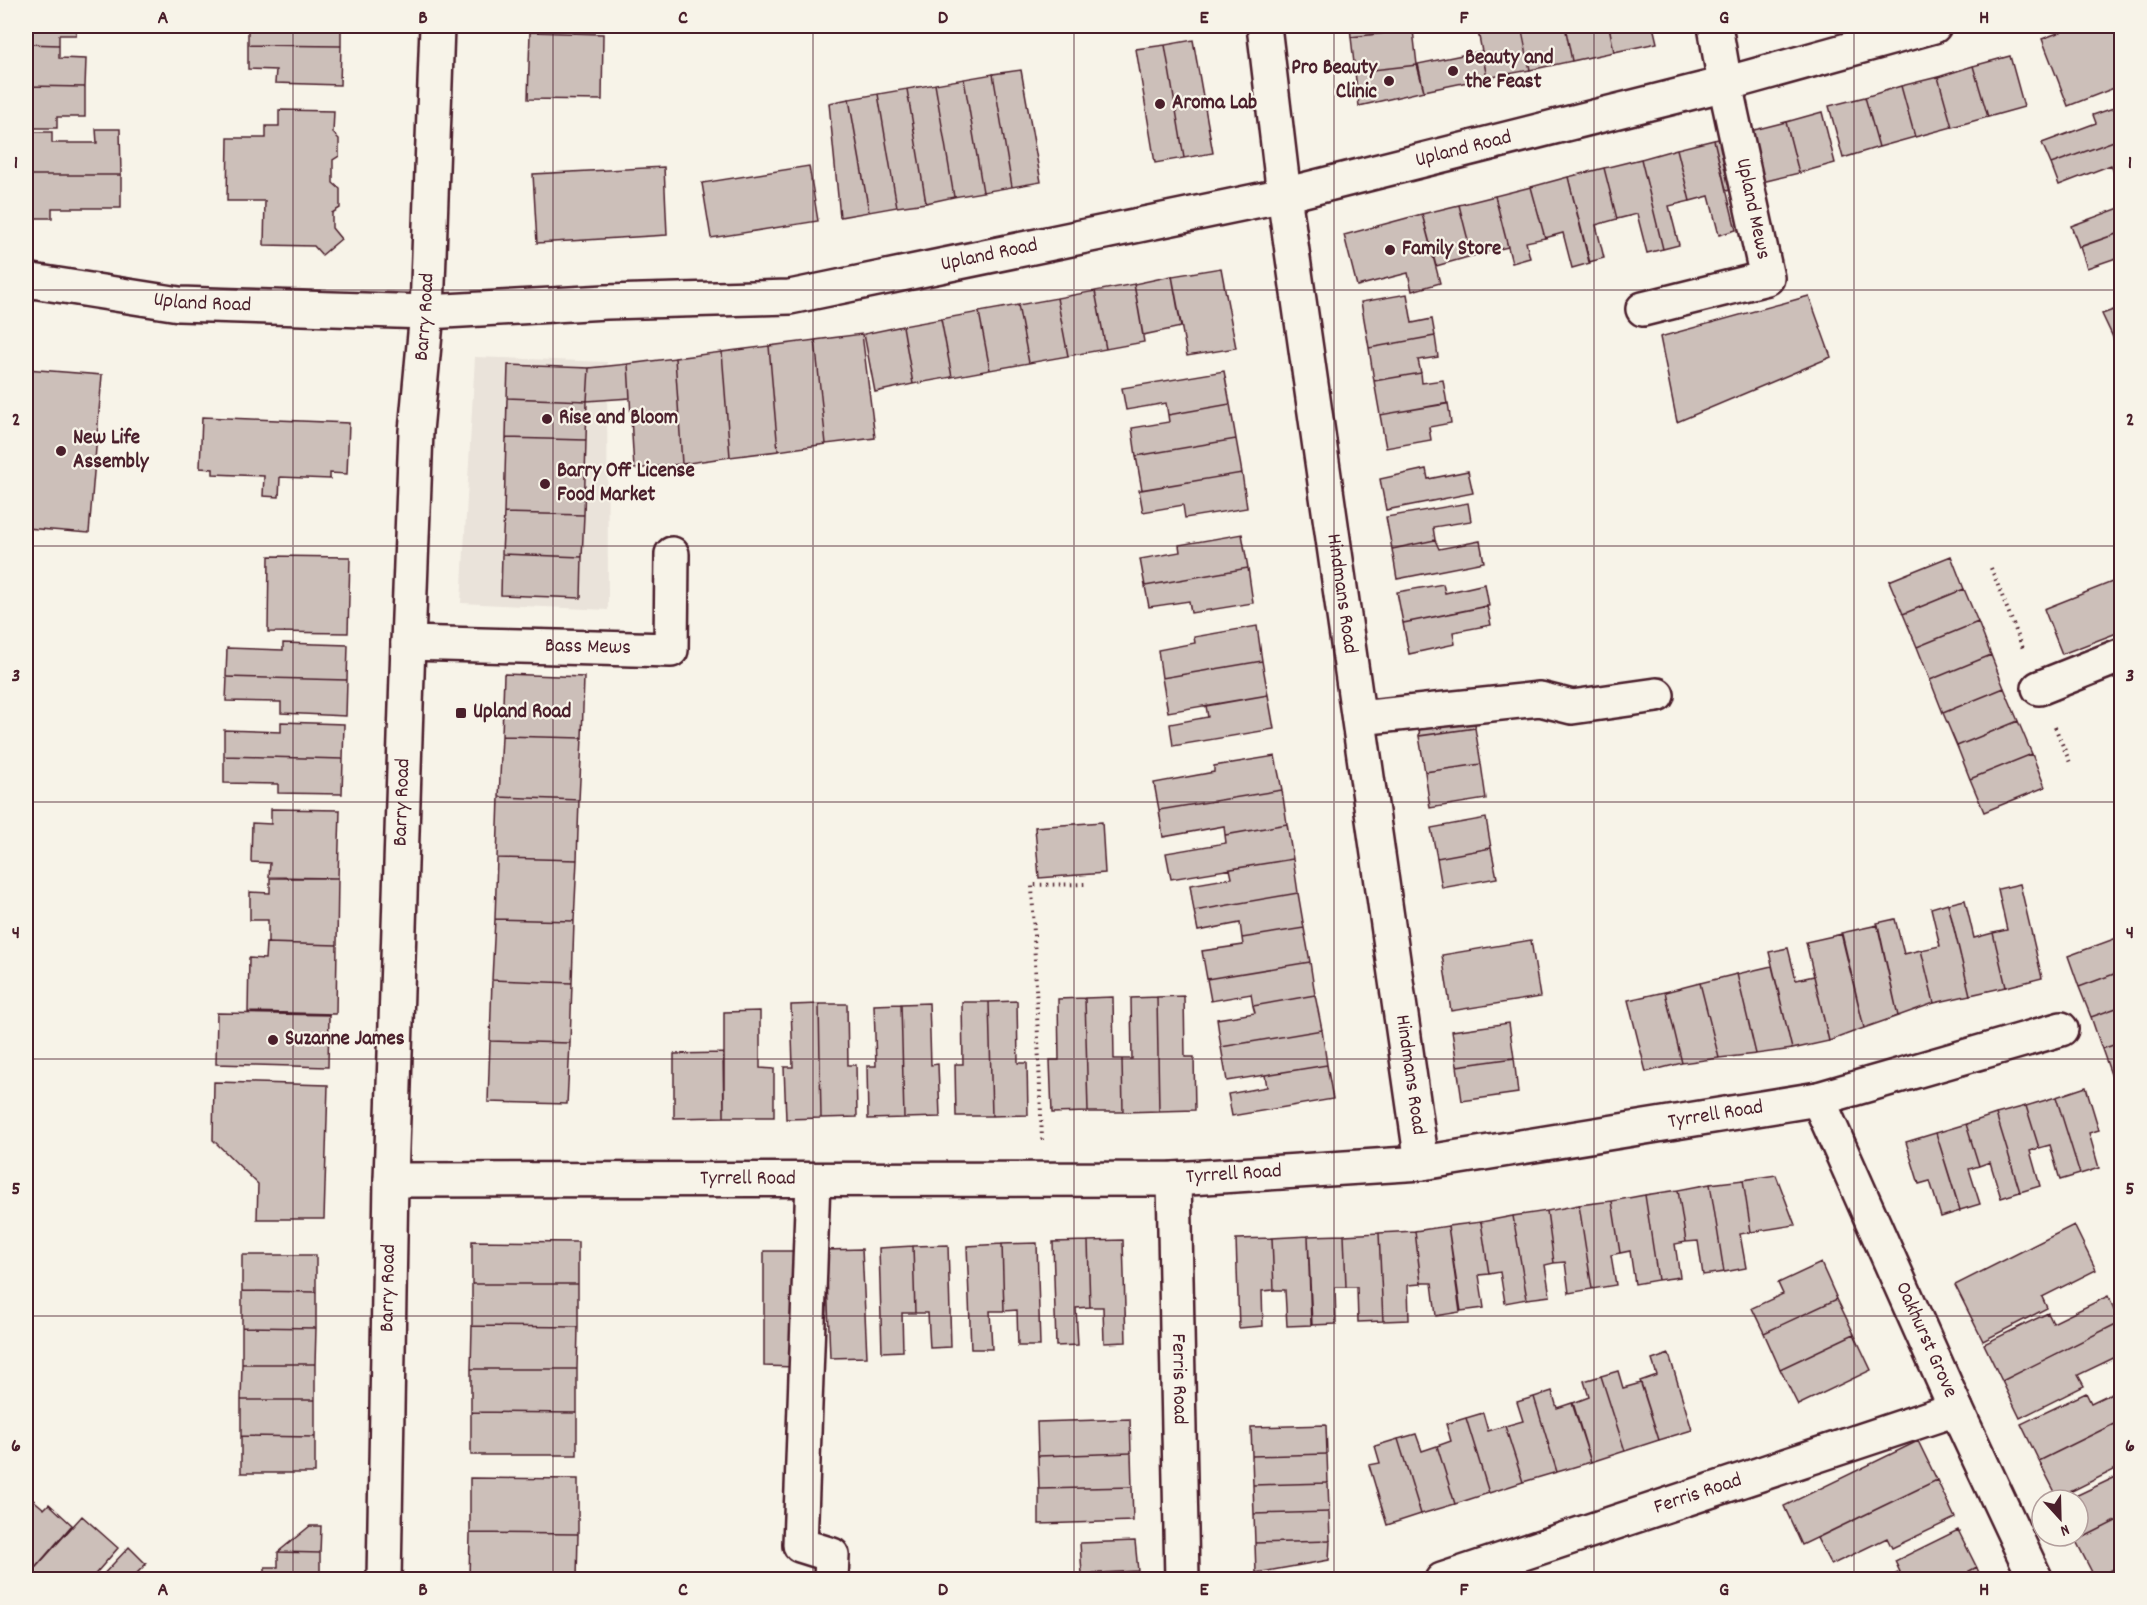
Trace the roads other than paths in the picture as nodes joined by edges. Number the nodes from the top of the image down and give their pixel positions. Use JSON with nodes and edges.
{"nodes":[{"id":1,"x":436,"y":26,"type":"edge"},
{"id":2,"x":1264,"y":26,"type":"edge"},
{"id":3,"x":1715,"y":26,"type":"edge"},
{"id":4,"x":1934,"y":26,"type":"edge"},
{"id":5,"x":1725,"y":84,"type":"junction"},
{"id":6,"x":1284,"y":195,"type":"junction"},
{"id":7,"x":26,"y":280,"type":"edge"},
{"id":8,"x":1643,"y":309,"type":"dead end"},
{"id":9,"x":427,"y":312,"type":"junction"},
{"id":10,"x":672,"y":554,"type":"dead end"},
{"id":11,"x":408,"y":643,"type":"junction"},
{"id":12,"x":2121,"y":655,"type":"edge"},
{"id":13,"x":2039,"y":688,"type":"dead end"},
{"id":14,"x":1657,"y":695,"type":"dead end"},
{"id":15,"x":1359,"y":718,"type":"junction"},
{"id":16,"x":2061,"y":1029,"type":"dead end"},
{"id":17,"x":1818,"y":1099,"type":"junction"},
{"id":18,"x":1422,"y":1163,"type":"junction"},
{"id":19,"x":1174,"y":1179,"type":"junction"},
{"id":20,"x":391,"y":1180,"type":"junction"},
{"id":21,"x":813,"y":1180,"type":"junction"},
{"id":22,"x":1956,"y":1409,"type":"junction"},
{"id":23,"x":384,"y":1580,"type":"edge"},
{"id":24,"x":831,"y":1580,"type":"edge"},
{"id":25,"x":1182,"y":1580,"type":"edge"},
{"id":26,"x":1442,"y":1580,"type":"edge"},
{"id":27,"x":2036,"y":1580,"type":"edge"}],
"edges":[{"from":1,"to":9,"type":"street","name":"Barry Road"},
{"from":2,"to":6,"type":"street","name":"Hindmans Road"},
{"from":3,"to":5,"type":"street"},
{"from":4,"to":5,"type":"street","name":"Upland Road"},
{"from":5,"to":6,"type":"street","name":"Upland Road"},
{"from":5,"to":8,"type":"street","name":"Upland Mews"},
{"from":6,"to":9,"type":"street","name":"Upland Road"},
{"from":6,"to":15,"type":"street","name":"Hindmans Road"},
{"from":7,"to":9,"type":"street","name":"Upland Road"},
{"from":9,"to":11,"type":"street","name":"Barry Road"},
{"from":10,"to":11,"type":"street","name":"Bass Mews"},
{"from":11,"to":20,"type":"street","name":"Barry Road"},
{"from":12,"to":13,"type":"street"},
{"from":14,"to":15,"type":"street"},
{"from":15,"to":18,"type":"street","name":"Hindmans Road"},
{"from":16,"to":17,"type":"street","name":"Tyrrell Road"},
{"from":17,"to":18,"type":"street","name":"Tyrrell Road"},
{"from":17,"to":22,"type":"street","name":"Oakhurst Grove"},
{"from":18,"to":19,"type":"street","name":"Tyrrell Road"},
{"from":19,"to":21,"type":"street","name":"Tyrrell Road"},
{"from":19,"to":25,"type":"street","name":"Ferris Road"},
{"from":20,"to":21,"type":"street","name":"Tyrrell Road"},
{"from":20,"to":23,"type":"street","name":"Barry Road"},
{"from":21,"to":24,"type":"street"},
{"from":22,"to":26,"type":"street","name":"Ferris Road"},
{"from":22,"to":27,"type":"street","name":"Oakhurst Grove"}]}
